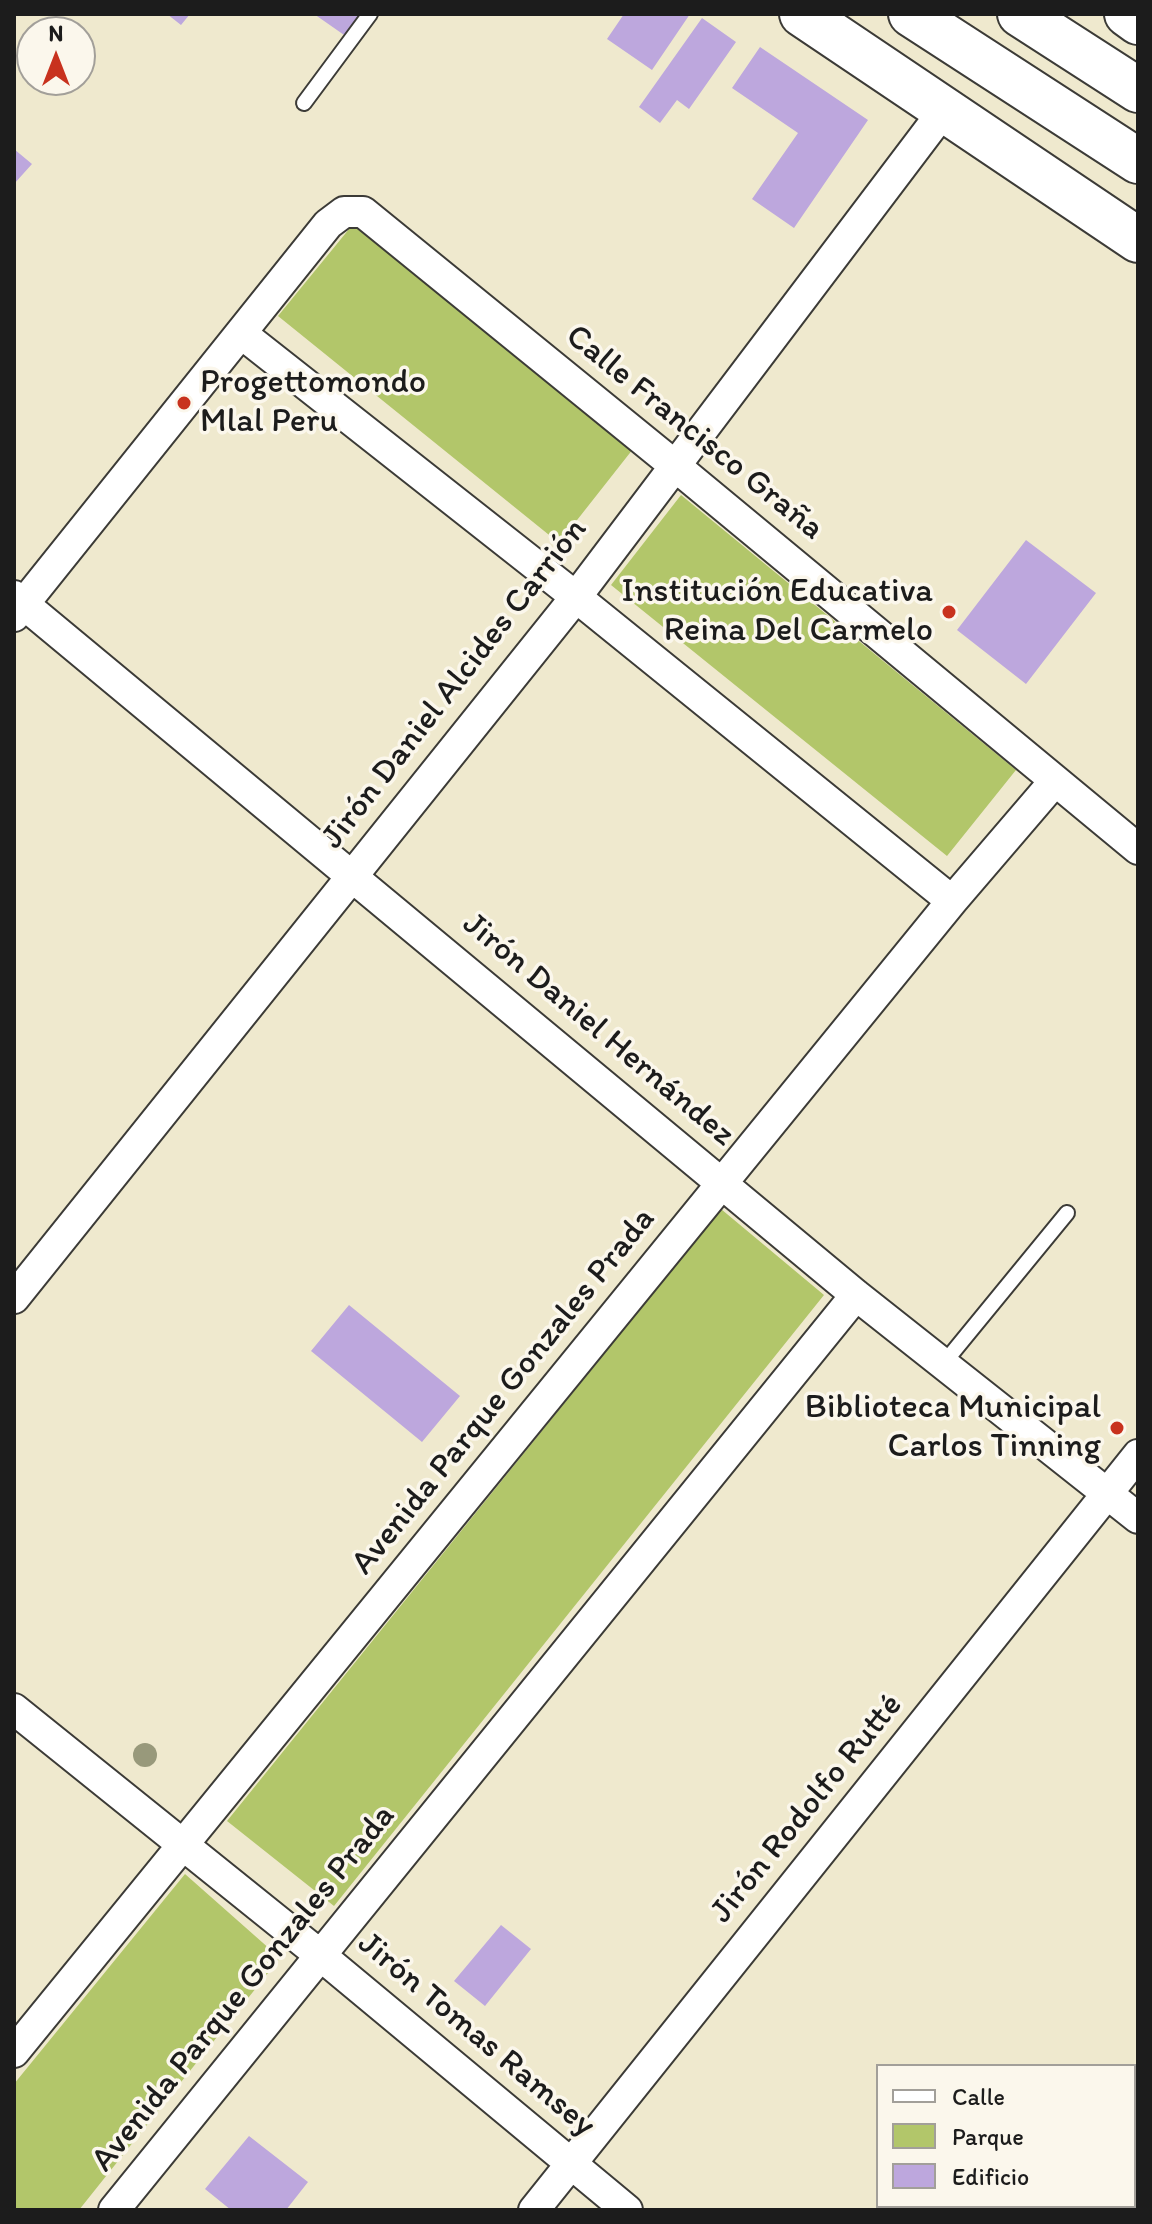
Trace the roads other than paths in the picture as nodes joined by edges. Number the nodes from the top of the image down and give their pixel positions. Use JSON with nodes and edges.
{"nodes":[{"id":1,"x":370,"y":14,"type":"edge"},
{"id":2,"x":802,"y":14,"type":"edge"},
{"id":3,"x":911,"y":14,"type":"edge"},
{"id":4,"x":1020,"y":14,"type":"edge"},
{"id":5,"x":1127,"y":14,"type":"edge"},
{"id":6,"x":1138,"y":22,"type":"edge"},
{"id":7,"x":1138,"y":90,"type":"edge"},
{"id":8,"x":304,"y":103,"type":"dead end"},
{"id":9,"x":945,"y":109,"type":"junction"},
{"id":10,"x":1138,"y":161,"type":"edge"},
{"id":11,"x":1138,"y":240,"type":"edge"},
{"id":12,"x":242,"y":334,"type":"junction"},
{"id":13,"x":674,"y":465,"type":"junction"},
{"id":14,"x":576,"y":597,"type":"junction"},
{"id":15,"x":17,"y":605,"type":"edge"},
{"id":16,"x":1054,"y":782,"type":"junction"},
{"id":17,"x":1138,"y":849,"type":"edge"},
{"id":18,"x":352,"y":875,"type":"junction"},
{"id":19,"x":952,"y":901,"type":"junction"},
{"id":20,"x":723,"y":1183,"type":"junction"},
{"id":21,"x":1067,"y":1213,"type":"dead end"},
{"id":22,"x":856,"y":1295,"type":"junction"},
{"id":23,"x":14,"y":1298,"type":"edge"},
{"id":24,"x":944,"y":1363,"type":"junction"},
{"id":25,"x":1138,"y":1455,"type":"edge"},
{"id":26,"x":1108,"y":1494,"type":"junction"},
{"id":27,"x":1138,"y":1518,"type":"edge"},
{"id":28,"x":14,"y":1709,"type":"edge"},
{"id":29,"x":184,"y":1844,"type":"junction"},
{"id":30,"x":320,"y":1955,"type":"junction"},
{"id":31,"x":14,"y":2052,"type":"edge"},
{"id":32,"x":571,"y":2165,"type":"junction"},
{"id":33,"x":114,"y":2210,"type":"edge"},
{"id":34,"x":534,"y":2210,"type":"edge"},
{"id":35,"x":627,"y":2210,"type":"edge"}],
"edges":[{"from":1,"to":8,"type":"lane"},
{"from":2,"to":9,"type":"main road"},
{"from":3,"to":10,"type":"main road"},
{"from":4,"to":7,"type":"main road"},
{"from":5,"to":6,"type":"main road"},
{"from":9,"to":11,"type":"main road"},
{"from":9,"to":13,"type":"street","name":"Jirón Daniel Alcides Carrión"},
{"from":12,"to":13,"type":"street","name":"Calle Francisco Graña"},
{"from":12,"to":14,"type":"street"},
{"from":12,"to":15,"type":"street"},
{"from":13,"to":14,"type":"street","name":"Jirón Daniel Alcides Carrión"},
{"from":13,"to":16,"type":"street","name":"Calle Francisco Graña"},
{"from":14,"to":18,"type":"street","name":"Jirón Daniel Alcides Carrión"},
{"from":14,"to":19,"type":"street"},
{"from":15,"to":18,"type":"street","name":"Jirón Daniel Hernández"},
{"from":16,"to":17,"type":"street","name":"Calle Francisco Graña"},
{"from":16,"to":19,"type":"street","name":"Avenida Parque Gonzales Prada"},
{"from":18,"to":20,"type":"street","name":"Jirón Daniel Hernández"},
{"from":18,"to":23,"type":"street","name":"Jirón Daniel Alcides Carrión"},
{"from":19,"to":20,"type":"street","name":"Avenida Parque Gonzales Prada"},
{"from":20,"to":22,"type":"street","name":"Jirón Daniel Hernández"},
{"from":20,"to":29,"type":"street","name":"Avenida Parque Gonzales Prada"},
{"from":21,"to":24,"type":"lane"},
{"from":22,"to":24,"type":"street","name":"Jirón Daniel Hernández"},
{"from":22,"to":30,"type":"street","name":"Avenida Parque Gonzales Prada"},
{"from":24,"to":26,"type":"street","name":"Jirón Daniel Hernández"},
{"from":25,"to":26,"type":"street","name":"Jirón Rodolfo Rutté"},
{"from":26,"to":27,"type":"street","name":"Jirón Daniel Hernández"},
{"from":26,"to":32,"type":"street","name":"Jirón Rodolfo Rutté"},
{"from":28,"to":29,"type":"street","name":"Jirón Tomas Ramsey"},
{"from":29,"to":30,"type":"street","name":"Jirón Tomas Ramsey"},
{"from":29,"to":31,"type":"street","name":"Avenida Parque Gonzales Prada"},
{"from":30,"to":32,"type":"street","name":"Jirón Tomas Ramsey"},
{"from":30,"to":33,"type":"street","name":"Avenida Parque Gonzales Prada"},
{"from":32,"to":34,"type":"street","name":"Jirón Rodolfo Rutté"},
{"from":32,"to":35,"type":"street","name":"Jirón Tomas Ramsey"}]}
